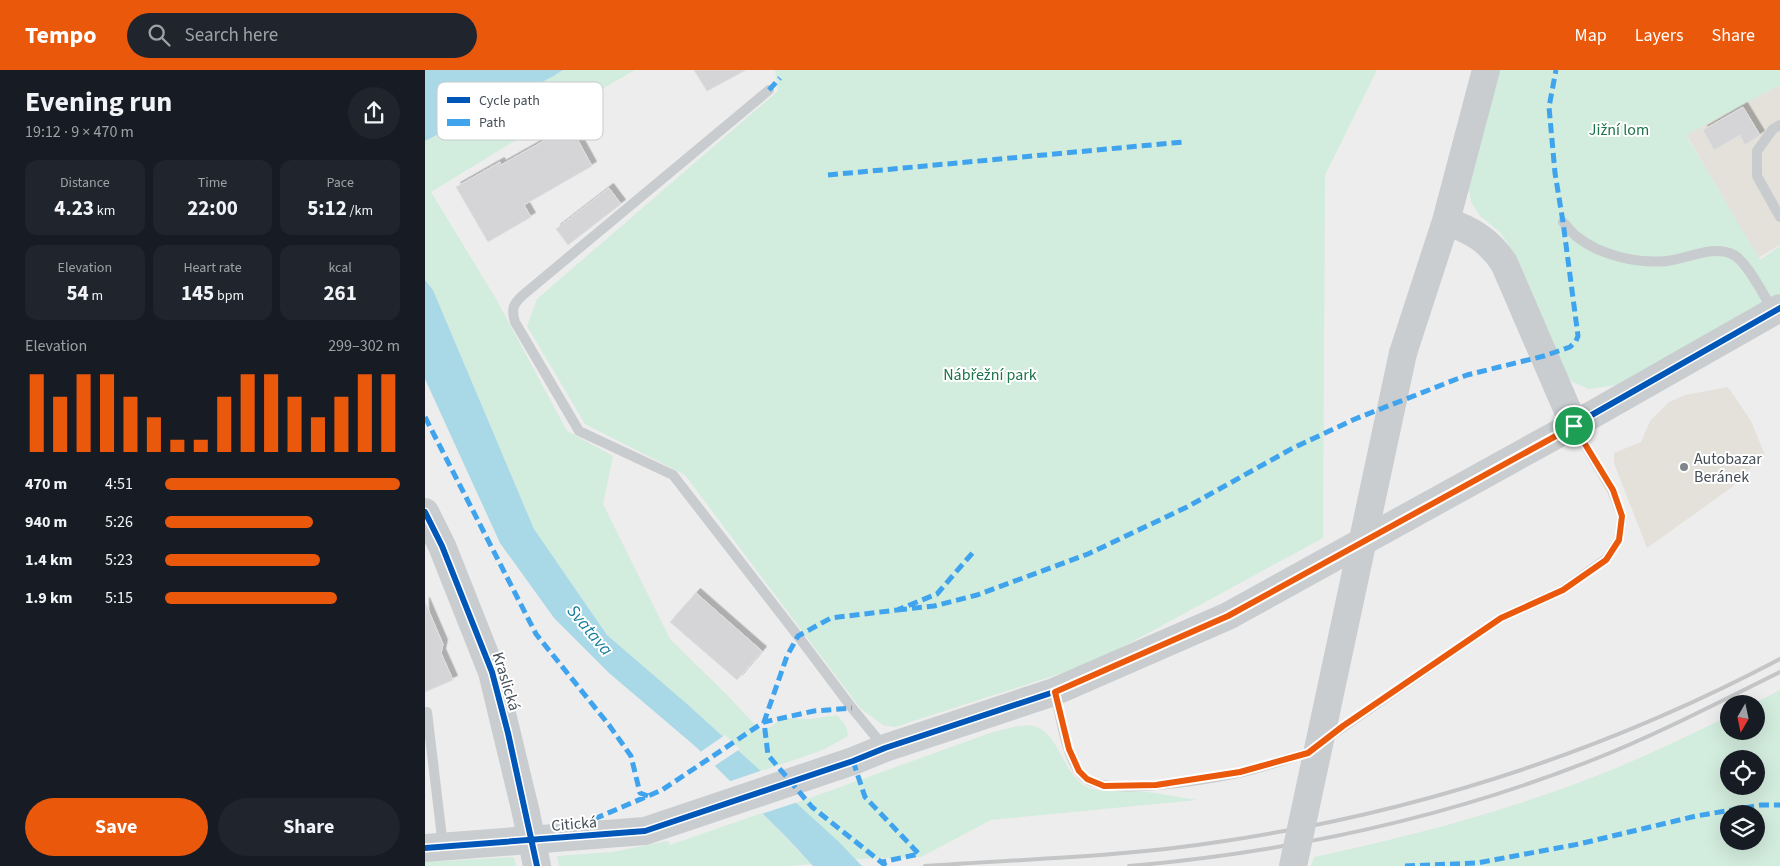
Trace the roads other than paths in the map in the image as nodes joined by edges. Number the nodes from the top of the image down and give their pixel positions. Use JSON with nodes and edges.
{"nodes":[{"id":1,"x":1486,"y":70,"type":"edge"},
{"id":2,"x":769,"y":90,"type":"dead end"},
{"id":3,"x":1780,"y":125,"type":"edge"},
{"id":4,"x":1780,"y":217,"type":"edge"},
{"id":5,"x":1446,"y":221,"type":"junction"},
{"id":6,"x":1563,"y":222,"type":"dead end"},
{"id":7,"x":1777,"y":310,"type":"edge"},
{"id":8,"x":1574,"y":426,"type":"junction"},
{"id":9,"x":425,"y":512,"type":"edge"},
{"id":10,"x":1055,"y":692,"type":"junction"},
{"id":11,"x":427,"y":712,"type":"dead end"},
{"id":12,"x":885,"y":748,"type":"junction"},
{"id":13,"x":434,"y":848,"type":"edge"},
{"id":14,"x":537,"y":866,"type":"edge"},
{"id":15,"x":1293,"y":866,"type":"edge"}],
"edges":[{"from":1,"to":5,"type":"street"},
{"from":2,"to":12,"type":"lane"},
{"from":3,"to":4,"type":"lane"},
{"from":5,"to":8,"type":"street"},
{"from":5,"to":15,"type":"street","bridge":true},
{"from":6,"to":7,"type":"lane"},
{"from":7,"to":8,"type":"street","name":"Citická"},
{"from":8,"to":10,"type":"street","name":"Citická"},
{"from":8,"to":10,"type":"lane"},
{"from":9,"to":14,"type":"street","name":"Kraslická","bridge":true},
{"from":10,"to":12,"type":"street","name":"Citická"},
{"from":11,"to":13,"type":"lane"},
{"from":12,"to":13,"type":"street","name":"Citická"}]}
